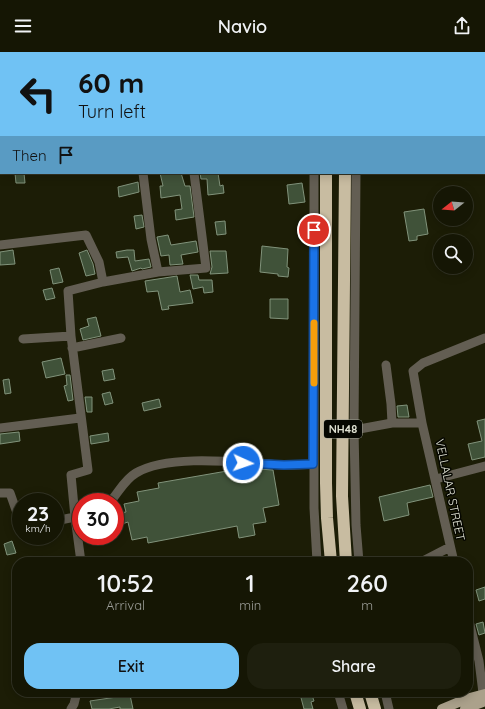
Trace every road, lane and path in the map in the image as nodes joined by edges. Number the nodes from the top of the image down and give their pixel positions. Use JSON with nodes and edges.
{"nodes":[{"id":1,"x":143,"y":174,"type":"edge"},
{"id":2,"x":194,"y":174,"type":"edge"},
{"id":3,"x":314,"y":174,"type":"edge"},
{"id":4,"x":326,"y":174,"type":"edge"},
{"id":5,"x":344,"y":174,"type":"edge"},
{"id":6,"x":356,"y":174,"type":"edge"},
{"id":7,"x":320,"y":244,"type":"junction"},
{"id":8,"x":0,"y":245,"type":"edge"},
{"id":9,"x":158,"y":272,"type":"junction"},
{"id":10,"x":103,"y":282,"type":"junction"},
{"id":11,"x":71,"y":336,"type":"junction"},
{"id":12,"x":23,"y":338,"type":"dead end"},
{"id":13,"x":121,"y":338,"type":"dead end"},
{"id":14,"x":485,"y":338,"type":"edge"},
{"id":15,"x":72,"y":348,"type":"junction"},
{"id":16,"x":386,"y":366,"type":"dead end"},
{"id":17,"x":80,"y":418,"type":"junction"},
{"id":18,"x":392,"y":423,"type":"junction"},
{"id":19,"x":422,"y":423,"type":"junction"},
{"id":20,"x":0,"y":428,"type":"edge"},
{"id":21,"x":354,"y":430,"type":"junction"},
{"id":22,"x":313,"y":464,"type":"junction"},
{"id":23,"x":485,"y":466,"type":"edge"},
{"id":24,"x":436,"y":480,"type":"junction"},
{"id":25,"x":0,"y":493,"type":"edge"},
{"id":26,"x":74,"y":493,"type":"edge"},
{"id":27,"x":117,"y":493,"type":"edge"},
{"id":28,"x":12,"y":499,"type":"edge"},
{"id":29,"x":80,"y":545,"type":"edge"},
{"id":30,"x":450,"y":547,"type":"junction"},
{"id":31,"x":81,"y":557,"type":"edge"},
{"id":32,"x":317,"y":557,"type":"edge"},
{"id":33,"x":331,"y":557,"type":"edge"},
{"id":34,"x":346,"y":557,"type":"edge"},
{"id":35,"x":359,"y":557,"type":"edge"},
{"id":36,"x":431,"y":557,"type":"edge"},
{"id":37,"x":453,"y":557,"type":"edge"},
{"id":38,"x":473,"y":631,"type":"edge"},
{"id":39,"x":482,"y":656,"type":"edge"},
{"id":40,"x":76,"y":697,"type":"edge"},
{"id":41,"x":339,"y":697,"type":"edge"},
{"id":42,"x":356,"y":697,"type":"edge"},
{"id":43,"x":371,"y":697,"type":"edge"},
{"id":44,"x":386,"y":697,"type":"edge"},
{"id":45,"x":484,"y":697,"type":"edge"},
{"id":46,"x":71,"y":709,"type":"edge"},
{"id":47,"x":343,"y":709,"type":"edge"},
{"id":48,"x":360,"y":709,"type":"edge"},
{"id":49,"x":375,"y":709,"type":"edge"},
{"id":50,"x":389,"y":709,"type":"edge"},
{"id":51,"x":442,"y":709,"type":"edge"},
{"id":52,"x":465,"y":709,"type":"edge"}],
"edges":[{"from":1,"to":9,"type":"street"},
{"from":2,"to":9,"type":"street"},
{"from":3,"to":7,"type":"street"},
{"from":4,"to":7,"type":"highway","number":"NH48"},
{"from":5,"to":34,"type":"highway","number":"NH48"},
{"from":6,"to":21,"type":"street"},
{"from":7,"to":22,"type":"street"},
{"from":7,"to":33,"type":"highway","number":"NH48"},
{"from":8,"to":10,"type":"street"},
{"from":9,"to":10,"type":"street"},
{"from":10,"to":11,"type":"street"},
{"from":11,"to":12,"type":"street"},
{"from":11,"to":15,"type":"street"},
{"from":13,"to":15,"type":"street"},
{"from":14,"to":19,"type":"street","name":"VELLALAR STREET"},
{"from":15,"to":17,"type":"street"},
{"from":16,"to":18,"type":"street"},
{"from":17,"to":20,"type":"street"},
{"from":17,"to":26,"type":"street"},
{"from":18,"to":19,"type":"street"},
{"from":18,"to":21,"type":"street"},
{"from":19,"to":24,"type":"street","name":"VELLALAR STREET"},
{"from":21,"to":35,"type":"street"},
{"from":22,"to":27,"type":"street"},
{"from":22,"to":32,"type":"street"},
{"from":23,"to":24,"type":"street"},
{"from":24,"to":30,"type":"street","name":"VELLALAR STREET"},
{"from":25,"to":28,"type":"street"},
{"from":29,"to":31,"type":"street"},
{"from":30,"to":36,"type":"street"},
{"from":30,"to":37,"type":"street","name":"VELLALAR STREET"},
{"from":38,"to":39,"type":"street"},
{"from":39,"to":45,"type":"street"},
{"from":40,"to":46,"type":"street"},
{"from":41,"to":47,"type":"street"},
{"from":42,"to":48,"type":"highway"},
{"from":43,"to":49,"type":"highway"},
{"from":44,"to":50,"type":"street"},
{"from":45,"to":51,"type":"main road"},
{"from":45,"to":52,"type":"main road"}]}
